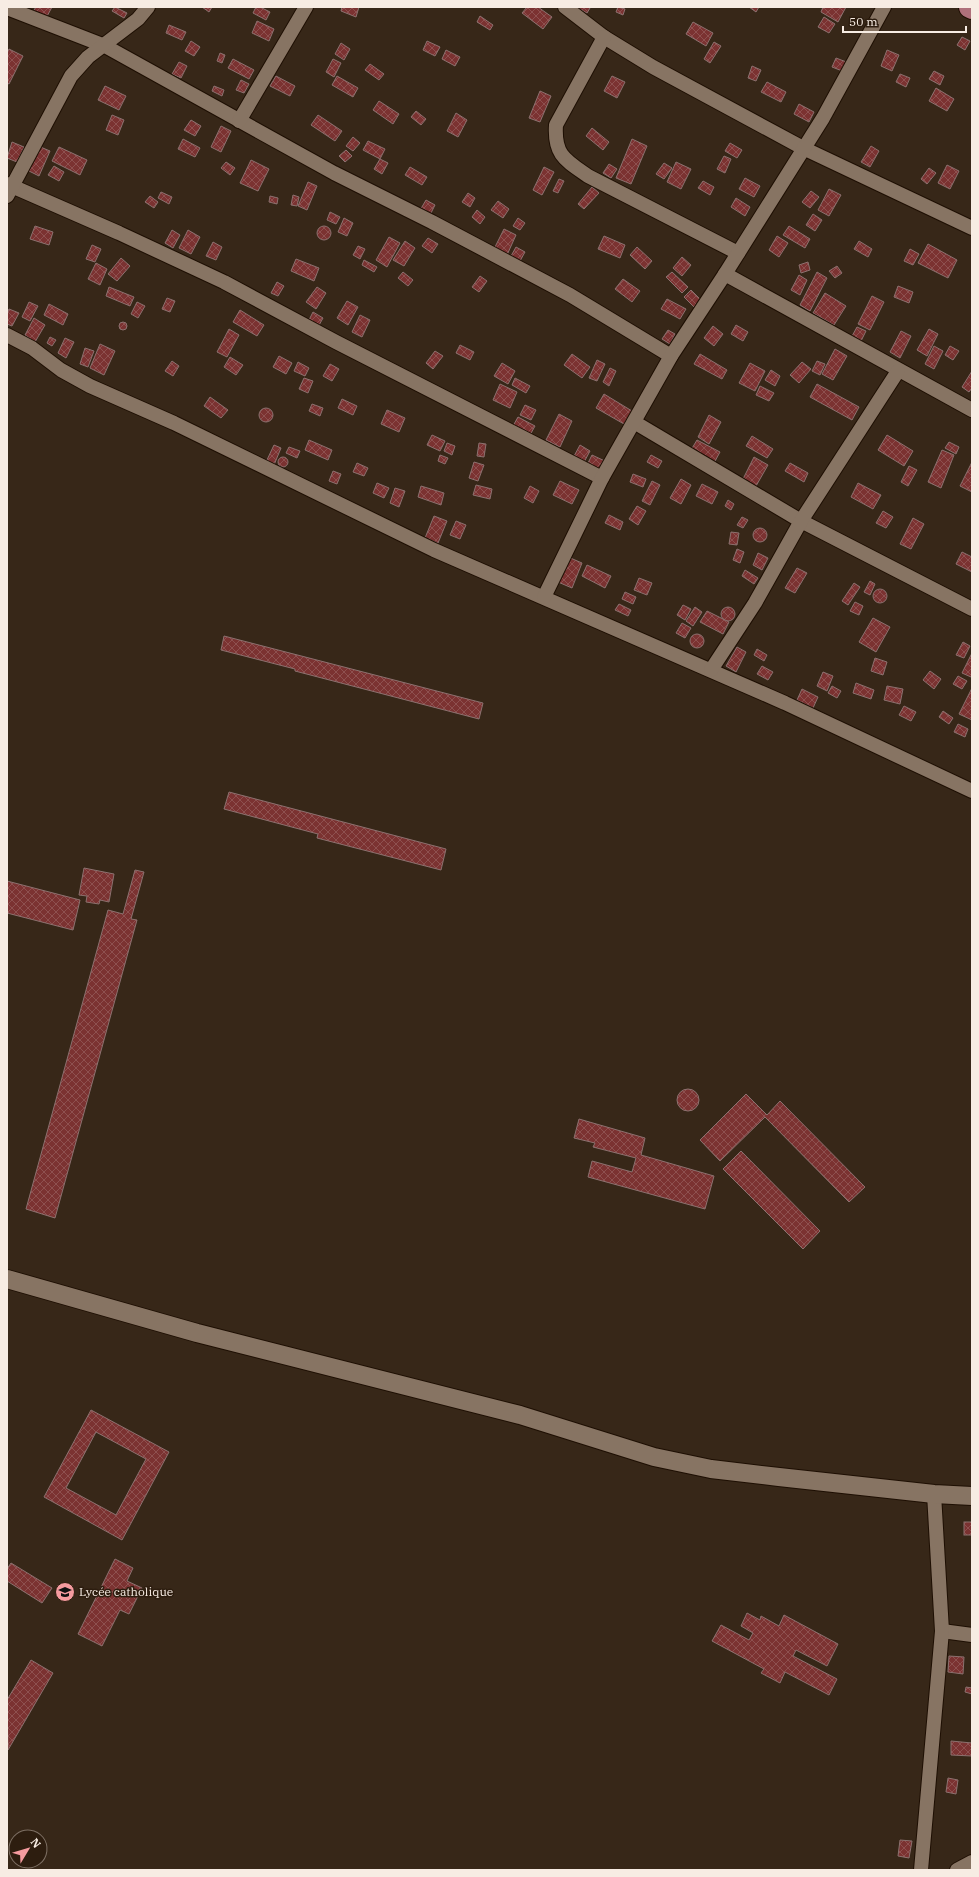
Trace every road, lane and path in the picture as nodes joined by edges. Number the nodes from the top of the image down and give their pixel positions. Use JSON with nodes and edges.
{"nodes":[{"id":1,"x":148,"y":7,"type":"edge"},
{"id":2,"x":306,"y":7,"type":"edge"},
{"id":3,"x":565,"y":7,"type":"edge"},
{"id":4,"x":884,"y":7,"type":"edge"},
{"id":5,"x":7,"y":8,"type":"edge"},
{"id":6,"x":604,"y":37,"type":"junction"},
{"id":7,"x":105,"y":46,"type":"junction"},
{"id":8,"x":239,"y":121,"type":"junction"},
{"id":9,"x":803,"y":148,"type":"junction"},
{"id":10,"x":9,"y":189,"type":"edge"},
{"id":11,"x":972,"y":228,"type":"edge"},
{"id":12,"x":738,"y":253,"type":"junction"},
{"id":13,"x":725,"y":274,"type":"junction"},
{"id":14,"x":7,"y":335,"type":"edge"},
{"id":15,"x":671,"y":356,"type":"junction"},
{"id":16,"x":898,"y":371,"type":"junction"},
{"id":17,"x":972,"y":410,"type":"edge"},
{"id":18,"x":634,"y":422,"type":"junction"},
{"id":19,"x":602,"y":478,"type":"junction"},
{"id":20,"x":801,"y":521,"type":"junction"},
{"id":21,"x":544,"y":597,"type":"junction"},
{"id":22,"x":972,"y":609,"type":"edge"},
{"id":23,"x":711,"y":670,"type":"junction"},
{"id":24,"x":972,"y":791,"type":"edge"},
{"id":25,"x":7,"y":1279,"type":"edge"},
{"id":26,"x":934,"y":1494,"type":"junction"},
{"id":27,"x":972,"y":1496,"type":"edge"},
{"id":28,"x":942,"y":1631,"type":"junction"},
{"id":29,"x":972,"y":1635,"type":"edge"},
{"id":30,"x":972,"y":1862,"type":"edge"},
{"id":31,"x":921,"y":1870,"type":"edge"},
{"id":32,"x":957,"y":1870,"type":"edge"}],
"edges":[{"from":1,"to":7,"type":"street"},
{"from":2,"to":8,"type":"street"},
{"from":3,"to":6,"type":"street"},
{"from":4,"to":9,"type":"street"},
{"from":5,"to":7,"type":"street"},
{"from":6,"to":9,"type":"street"},
{"from":6,"to":12,"type":"street"},
{"from":7,"to":8,"type":"street"},
{"from":7,"to":10,"type":"street"},
{"from":8,"to":15,"type":"street"},
{"from":9,"to":11,"type":"street"},
{"from":9,"to":12,"type":"street"},
{"from":10,"to":19,"type":"street"},
{"from":12,"to":13,"type":"street"},
{"from":13,"to":15,"type":"street"},
{"from":13,"to":16,"type":"street"},
{"from":14,"to":21,"type":"street"},
{"from":15,"to":18,"type":"street"},
{"from":16,"to":17,"type":"street"},
{"from":16,"to":20,"type":"street"},
{"from":18,"to":19,"type":"street"},
{"from":18,"to":20,"type":"street"},
{"from":19,"to":21,"type":"street"},
{"from":20,"to":22,"type":"street"},
{"from":20,"to":23,"type":"street"},
{"from":21,"to":23,"type":"street"},
{"from":23,"to":24,"type":"street"},
{"from":25,"to":26,"type":"street"},
{"from":26,"to":27,"type":"street"},
{"from":26,"to":28,"type":"street"},
{"from":28,"to":29,"type":"street"},
{"from":28,"to":31,"type":"street"},
{"from":30,"to":32,"type":"street"}]}
